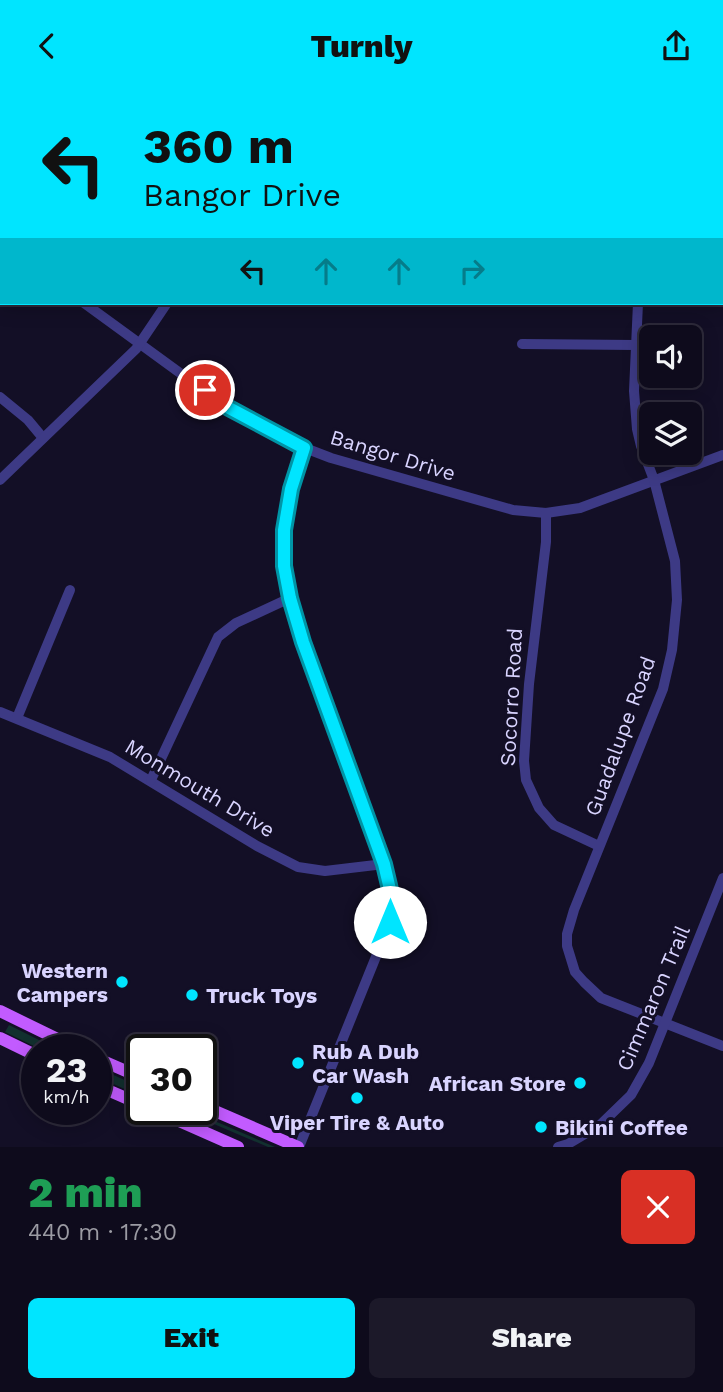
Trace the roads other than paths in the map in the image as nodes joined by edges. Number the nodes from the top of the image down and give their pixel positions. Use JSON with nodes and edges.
{"nodes":[{"id":1,"x":87,"y":305,"type":"edge"},
{"id":2,"x":166,"y":305,"type":"edge"},
{"id":3,"x":638,"y":305,"type":"edge"},
{"id":4,"x":141,"y":342,"type":"junction"},
{"id":5,"x":522,"y":344,"type":"dead end"},
{"id":6,"x":636,"y":345,"type":"junction"},
{"id":7,"x":0,"y":397,"type":"edge"},
{"id":8,"x":43,"y":438,"type":"junction"},
{"id":9,"x":304,"y":448,"type":"junction"},
{"id":10,"x":723,"y":455,"type":"edge"},
{"id":11,"x":0,"y":480,"type":"edge"},
{"id":12,"x":654,"y":480,"type":"junction"},
{"id":13,"x":546,"y":513,"type":"junction"},
{"id":14,"x":70,"y":590,"type":"dead end"},
{"id":15,"x":290,"y":598,"type":"junction"},
{"id":16,"x":0,"y":712,"type":"edge"},
{"id":17,"x":17,"y":718,"type":"junction"},
{"id":18,"x":151,"y":780,"type":"junction"},
{"id":19,"x":599,"y":846,"type":"junction"},
{"id":20,"x":384,"y":864,"type":"junction"},
{"id":21,"x":723,"y":878,"type":"edge"},
{"id":22,"x":2,"y":1016,"type":"edge"},
{"id":23,"x":666,"y":1023,"type":"junction"},
{"id":24,"x":43,"y":1034,"type":"edge"},
{"id":25,"x":0,"y":1038,"type":"edge"},
{"id":26,"x":723,"y":1046,"type":"edge"},
{"id":27,"x":21,"y":1048,"type":"edge"},
{"id":28,"x":217,"y":1112,"type":"edge"},
{"id":29,"x":188,"y":1125,"type":"edge"},
{"id":30,"x":564,"y":1146,"type":"edge"},
{"id":31,"x":238,"y":1147,"type":"edge"},
{"id":32,"x":298,"y":1147,"type":"edge"}],
"edges":[{"from":1,"to":4,"type":"street","name":"Bangor Drive"},
{"from":2,"to":4,"type":"street"},
{"from":3,"to":6,"type":"street","name":"Guadalupe Road"},
{"from":4,"to":8,"type":"street"},
{"from":4,"to":9,"type":"street","name":"Bangor Drive"},
{"from":5,"to":6,"type":"street"},
{"from":6,"to":12,"type":"street","name":"Guadalupe Road"},
{"from":7,"to":8,"type":"street"},
{"from":8,"to":11,"type":"street"},
{"from":9,"to":13,"type":"street","name":"Bangor Drive"},
{"from":9,"to":15,"type":"street"},
{"from":10,"to":12,"type":"street","name":"Bangor Drive"},
{"from":12,"to":13,"type":"street","name":"Bangor Drive"},
{"from":12,"to":19,"type":"street","name":"Guadalupe Road"},
{"from":13,"to":19,"type":"street","name":"Socorro Road"},
{"from":14,"to":17,"type":"street"},
{"from":15,"to":18,"type":"street"},
{"from":15,"to":20,"type":"street"},
{"from":16,"to":17,"type":"street","name":"Monmouth Drive"},
{"from":17,"to":18,"type":"street","name":"Monmouth Drive"},
{"from":18,"to":20,"type":"street","name":"Monmouth Drive"},
{"from":19,"to":23,"type":"street","name":"Guadalupe Road"},
{"from":20,"to":32,"type":"street"},
{"from":21,"to":23,"type":"street","name":"Cimmaron Trail"},
{"from":22,"to":24,"type":"main road"},
{"from":23,"to":26,"type":"street","name":"Guadalupe Road"},
{"from":23,"to":30,"type":"street","name":"Cimmaron Trail"},
{"from":25,"to":27,"type":"main road"},
{"from":28,"to":32,"type":"main road"},
{"from":29,"to":31,"type":"main road"}]}
